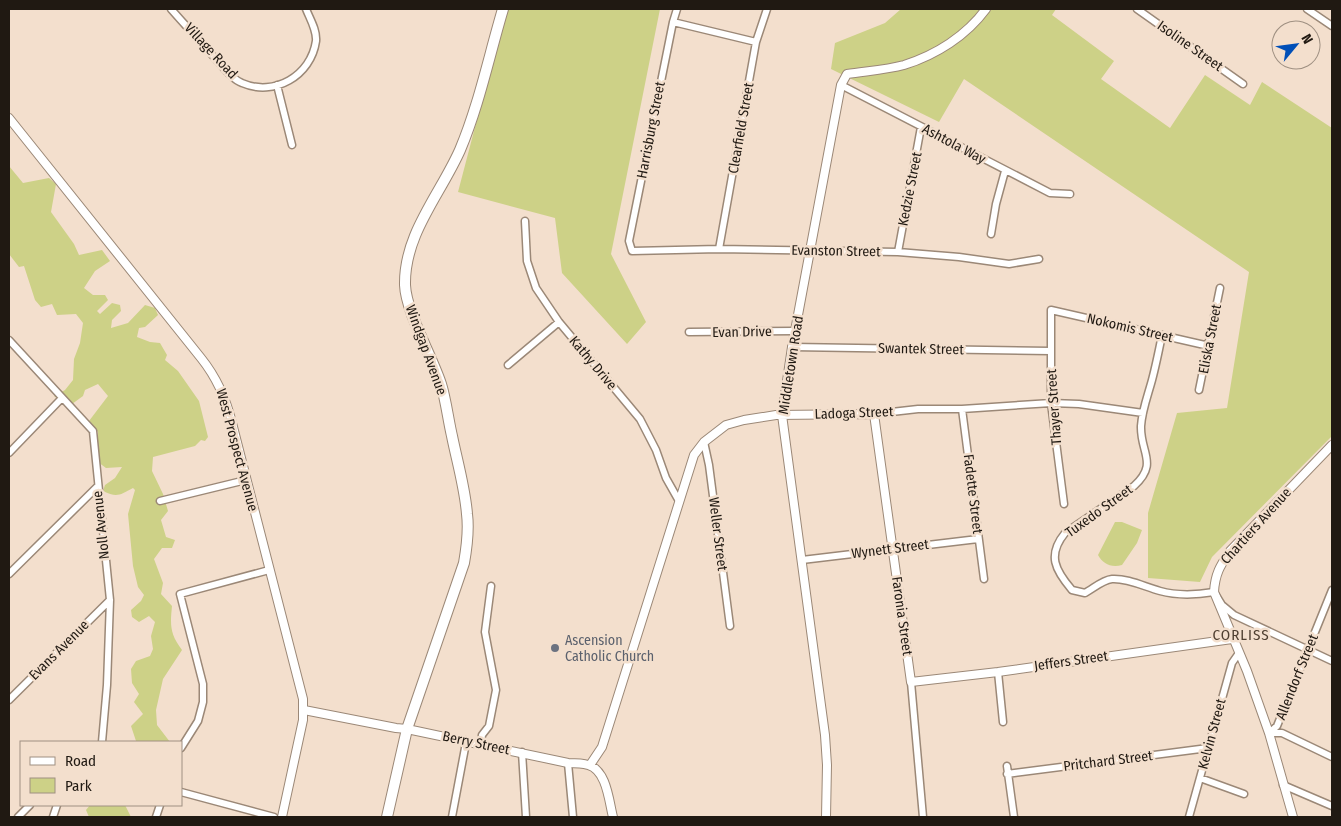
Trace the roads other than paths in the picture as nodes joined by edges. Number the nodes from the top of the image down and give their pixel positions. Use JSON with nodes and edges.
{"nodes":[{"id":1,"x":171,"y":9,"type":"edge"},
{"id":2,"x":306,"y":9,"type":"edge"},
{"id":3,"x":503,"y":9,"type":"edge"},
{"id":4,"x":677,"y":9,"type":"edge"},
{"id":5,"x":767,"y":9,"type":"edge"},
{"id":6,"x":986,"y":9,"type":"edge"},
{"id":7,"x":1137,"y":9,"type":"edge"},
{"id":8,"x":1307,"y":9,"type":"edge"},
{"id":9,"x":673,"y":22,"type":"junction"},
{"id":10,"x":1332,"y":26,"type":"edge"},
{"id":11,"x":756,"y":42,"type":"junction"},
{"id":12,"x":840,"y":84,"type":"junction"},
{"id":13,"x":1244,"y":84,"type":"dead end"},
{"id":14,"x":277,"y":85,"type":"junction"},
{"id":15,"x":9,"y":118,"type":"edge"},
{"id":16,"x":921,"y":127,"type":"junction"},
{"id":17,"x":292,"y":145,"type":"dead end"},
{"id":18,"x":1005,"y":170,"type":"junction"},
{"id":19,"x":1070,"y":194,"type":"dead end"},
{"id":20,"x":525,"y":221,"type":"dead end"},
{"id":21,"x":991,"y":234,"type":"dead end"},
{"id":22,"x":719,"y":249,"type":"junction"},
{"id":23,"x":632,"y":251,"type":"joint"},
{"id":24,"x":810,"y":251,"type":"junction"},
{"id":25,"x":898,"y":252,"type":"junction"},
{"id":26,"x":1039,"y":259,"type":"dead end"},
{"id":27,"x":1220,"y":288,"type":"dead end"},
{"id":28,"x":1051,"y":310,"type":"joint"},
{"id":29,"x":559,"y":322,"type":"junction"},
{"id":30,"x":795,"y":331,"type":"junction"},
{"id":31,"x":689,"y":332,"type":"dead end"},
{"id":32,"x":1162,"y":335,"type":"junction"},
{"id":33,"x":9,"y":340,"type":"edge"},
{"id":34,"x":1209,"y":346,"type":"junction"},
{"id":35,"x":792,"y":347,"type":"junction"},
{"id":36,"x":1050,"y":352,"type":"junction"},
{"id":37,"x":508,"y":365,"type":"dead end"},
{"id":38,"x":1199,"y":390,"type":"dead end"},
{"id":39,"x":62,"y":398,"type":"junction"},
{"id":40,"x":1051,"y":404,"type":"junction"},
{"id":41,"x":962,"y":409,"type":"junction"},
{"id":42,"x":1143,"y":413,"type":"junction"},
{"id":43,"x":874,"y":414,"type":"junction"},
{"id":44,"x":782,"y":415,"type":"junction"},
{"id":45,"x":704,"y":442,"type":"junction"},
{"id":46,"x":1332,"y":445,"type":"edge"},
{"id":47,"x":9,"y":452,"type":"edge"},
{"id":48,"x":246,"y":480,"type":"junction"},
{"id":49,"x":97,"y":487,"type":"junction"},
{"id":50,"x":160,"y":501,"type":"dead end"},
{"id":51,"x":679,"y":501,"type":"junction"},
{"id":52,"x":1064,"y":504,"type":"dead end"},
{"id":53,"x":978,"y":539,"type":"junction"},
{"id":54,"x":892,"y":548,"type":"junction"},
{"id":55,"x":802,"y":560,"type":"junction"},
{"id":56,"x":269,"y":570,"type":"junction"},
{"id":57,"x":9,"y":574,"type":"edge"},
{"id":58,"x":984,"y":578,"type":"dead end"},
{"id":59,"x":491,"y":586,"type":"dead end"},
{"id":60,"x":1332,"y":590,"type":"edge"},
{"id":61,"x":1214,"y":592,"type":"junction"},
{"id":62,"x":110,"y":600,"type":"junction"},
{"id":63,"x":730,"y":626,"type":"dead end"},
{"id":64,"x":1232,"y":639,"type":"junction"},
{"id":65,"x":1308,"y":650,"type":"junction"},
{"id":66,"x":1239,"y":652,"type":"junction"},
{"id":67,"x":1332,"y":661,"type":"edge"},
{"id":68,"x":998,"y":672,"type":"junction"},
{"id":69,"x":910,"y":682,"type":"junction"},
{"id":70,"x":9,"y":700,"type":"edge"},
{"id":71,"x":304,"y":710,"type":"junction"},
{"id":72,"x":1003,"y":722,"type":"dead end"},
{"id":73,"x":408,"y":728,"type":"junction"},
{"id":74,"x":1269,"y":732,"type":"junction"},
{"id":75,"x":465,"y":740,"type":"junction"},
{"id":76,"x":102,"y":741,"type":"edge"},
{"id":77,"x":481,"y":744,"type":"junction"},
{"id":78,"x":182,"y":746,"type":"edge"},
{"id":79,"x":1208,"y":748,"type":"junction"},
{"id":80,"x":522,"y":752,"type":"junction"},
{"id":81,"x":1332,"y":757,"type":"edge"},
{"id":82,"x":568,"y":762,"type":"junction"},
{"id":83,"x":590,"y":765,"type":"junction"},
{"id":84,"x":1007,"y":766,"type":"dead end"},
{"id":85,"x":1007,"y":774,"type":"junction"},
{"id":86,"x":1200,"y":778,"type":"junction"},
{"id":87,"x":1283,"y":785,"type":"junction"},
{"id":88,"x":182,"y":792,"type":"edge"},
{"id":89,"x":1244,"y":794,"type":"dead end"},
{"id":90,"x":29,"y":806,"type":"edge"},
{"id":91,"x":1332,"y":806,"type":"edge"},
{"id":92,"x":18,"y":817,"type":"edge"},
{"id":93,"x":274,"y":817,"type":"edge"},
{"id":94,"x":282,"y":817,"type":"edge"},
{"id":95,"x":387,"y":817,"type":"edge"},
{"id":96,"x":452,"y":817,"type":"edge"},
{"id":97,"x":526,"y":817,"type":"edge"},
{"id":98,"x":573,"y":817,"type":"edge"},
{"id":99,"x":613,"y":817,"type":"edge"},
{"id":100,"x":826,"y":817,"type":"edge"},
{"id":101,"x":922,"y":817,"type":"edge"},
{"id":102,"x":1014,"y":817,"type":"edge"},
{"id":103,"x":1190,"y":817,"type":"edge"},
{"id":104,"x":1293,"y":817,"type":"edge"}],
"edges":[{"from":1,"to":14,"type":"street","name":"Village Road"},
{"from":2,"to":14,"type":"street","name":"Village Road"},
{"from":3,"to":73,"type":"main road","name":"Windgap Avenue"},
{"from":4,"to":9,"type":"street","name":"Harrisburg Street"},
{"from":5,"to":11,"type":"street","name":"Clearfield Street"},
{"from":6,"to":12,"type":"street"},
{"from":7,"to":13,"type":"street","name":"Isoline Street"},
{"from":8,"to":10,"type":"street"},
{"from":9,"to":11,"type":"street"},
{"from":9,"to":23,"type":"street","name":"Harrisburg Street"},
{"from":11,"to":22,"type":"street","name":"Clearfield Street"},
{"from":12,"to":16,"type":"street","name":"Ashtola Way"},
{"from":12,"to":24,"type":"street","name":"Middletown Road"},
{"from":14,"to":17,"type":"street"},
{"from":15,"to":48,"type":"street","name":"West Prospect Avenue"},
{"from":16,"to":18,"type":"street","name":"Ashtola Way"},
{"from":16,"to":25,"type":"street","name":"Kedzie Street"},
{"from":18,"to":19,"type":"street","name":"Ashtola Way"},
{"from":18,"to":21,"type":"street"},
{"from":20,"to":29,"type":"street","name":"Kathy Drive"},
{"from":22,"to":23,"type":"street","name":"Evanston Street"},
{"from":22,"to":24,"type":"street","name":"Evanston Street"},
{"from":24,"to":25,"type":"street","name":"Evanston Street"},
{"from":24,"to":30,"type":"street","name":"Middletown Road"},
{"from":25,"to":26,"type":"street","name":"Evanston Street"},
{"from":27,"to":34,"type":"street","name":"Eliska Street"},
{"from":28,"to":32,"type":"street","name":"Nokomis Street"},
{"from":28,"to":36,"type":"street","name":"Thayer Street"},
{"from":29,"to":37,"type":"street"},
{"from":29,"to":51,"type":"street","name":"Kathy Drive"},
{"from":30,"to":31,"type":"street","name":"Evan Drive"},
{"from":30,"to":35,"type":"street","name":"Middletown Road"},
{"from":32,"to":34,"type":"street","name":"Nokomis Street"},
{"from":32,"to":42,"type":"street","name":"Tuxedo Street"},
{"from":33,"to":39,"type":"street","name":"Noll Avenue"},
{"from":34,"to":38,"type":"street","name":"Eliska Street"},
{"from":35,"to":36,"type":"street","name":"Swantek Street"},
{"from":35,"to":44,"type":"street","name":"Middletown Road"},
{"from":36,"to":40,"type":"street","name":"Thayer Street"},
{"from":39,"to":47,"type":"street"},
{"from":39,"to":49,"type":"street","name":"Noll Avenue"},
{"from":40,"to":41,"type":"street","name":"Ladoga Street"},
{"from":40,"to":42,"type":"street","name":"Ladoga Street"},
{"from":40,"to":52,"type":"street","name":"Thayer Street"},
{"from":41,"to":43,"type":"street","name":"Ladoga Street"},
{"from":41,"to":53,"type":"street","name":"Fadette Street"},
{"from":42,"to":61,"type":"street","name":"Tuxedo Street"},
{"from":43,"to":44,"type":"street","name":"Ladoga Street"},
{"from":43,"to":54,"type":"street","name":"Faronia Street"},
{"from":44,"to":45,"type":"street","name":"Ladoga Street"},
{"from":44,"to":55,"type":"street","name":"Middletown Road"},
{"from":45,"to":51,"type":"street","name":"Ladoga Street"},
{"from":45,"to":63,"type":"street","name":"Weller Street"},
{"from":46,"to":61,"type":"street","name":"Chartiers Avenue"},
{"from":48,"to":50,"type":"street"},
{"from":48,"to":56,"type":"street","name":"West Prospect Avenue"},
{"from":49,"to":57,"type":"street"},
{"from":49,"to":62,"type":"street","name":"Noll Avenue"},
{"from":51,"to":83,"type":"street","name":"Ladoga Street"},
{"from":53,"to":54,"type":"street","name":"Wynett Street"},
{"from":53,"to":58,"type":"street","name":"Fadette Street"},
{"from":54,"to":55,"type":"street","name":"Wynett Street"},
{"from":54,"to":69,"type":"street","name":"Faronia Street"},
{"from":55,"to":100,"type":"street","name":"Middletown Road"},
{"from":56,"to":71,"type":"street","name":"West Prospect Avenue"},
{"from":56,"to":78,"type":"street"},
{"from":59,"to":77,"type":"street"},
{"from":60,"to":65,"type":"street","name":"Allendorf Street"},
{"from":61,"to":64,"type":"street"},
{"from":61,"to":65,"type":"street"},
{"from":62,"to":70,"type":"street","name":"Evans Avenue"},
{"from":62,"to":76,"type":"street","name":"Noll Avenue"},
{"from":64,"to":66,"type":"street"},
{"from":64,"to":68,"type":"street","name":"Jeffers Street"},
{"from":65,"to":67,"type":"street"},
{"from":65,"to":74,"type":"street","name":"Allendorf Street"},
{"from":66,"to":74,"type":"street"},
{"from":66,"to":79,"type":"street","name":"Kelvin Street"},
{"from":68,"to":69,"type":"street","name":"Jeffers Street"},
{"from":68,"to":72,"type":"street"},
{"from":69,"to":101,"type":"street","name":"Faronia Street"},
{"from":71,"to":73,"type":"street","name":"Berry Street"},
{"from":71,"to":94,"type":"street","name":"West Prospect Avenue"},
{"from":73,"to":75,"type":"street","name":"Berry Street"},
{"from":73,"to":95,"type":"main road","name":"Windgap Avenue"},
{"from":74,"to":81,"type":"street"},
{"from":74,"to":87,"type":"street"},
{"from":75,"to":77,"type":"street","name":"Berry Street"},
{"from":75,"to":96,"type":"street"},
{"from":77,"to":80,"type":"street","name":"Berry Street"},
{"from":79,"to":85,"type":"street","name":"Pritchard Street"},
{"from":79,"to":86,"type":"street","name":"Kelvin Street"},
{"from":80,"to":82,"type":"street","name":"Berry Street"},
{"from":80,"to":97,"type":"street"},
{"from":82,"to":83,"type":"street","name":"Berry Street"},
{"from":82,"to":98,"type":"street"},
{"from":83,"to":99,"type":"street"},
{"from":84,"to":85,"type":"street"},
{"from":85,"to":102,"type":"street"},
{"from":86,"to":89,"type":"street"},
{"from":86,"to":103,"type":"street","name":"Kelvin Street"},
{"from":87,"to":91,"type":"street"},
{"from":87,"to":104,"type":"street"},
{"from":88,"to":93,"type":"street"},
{"from":90,"to":92,"type":"street"}]}
